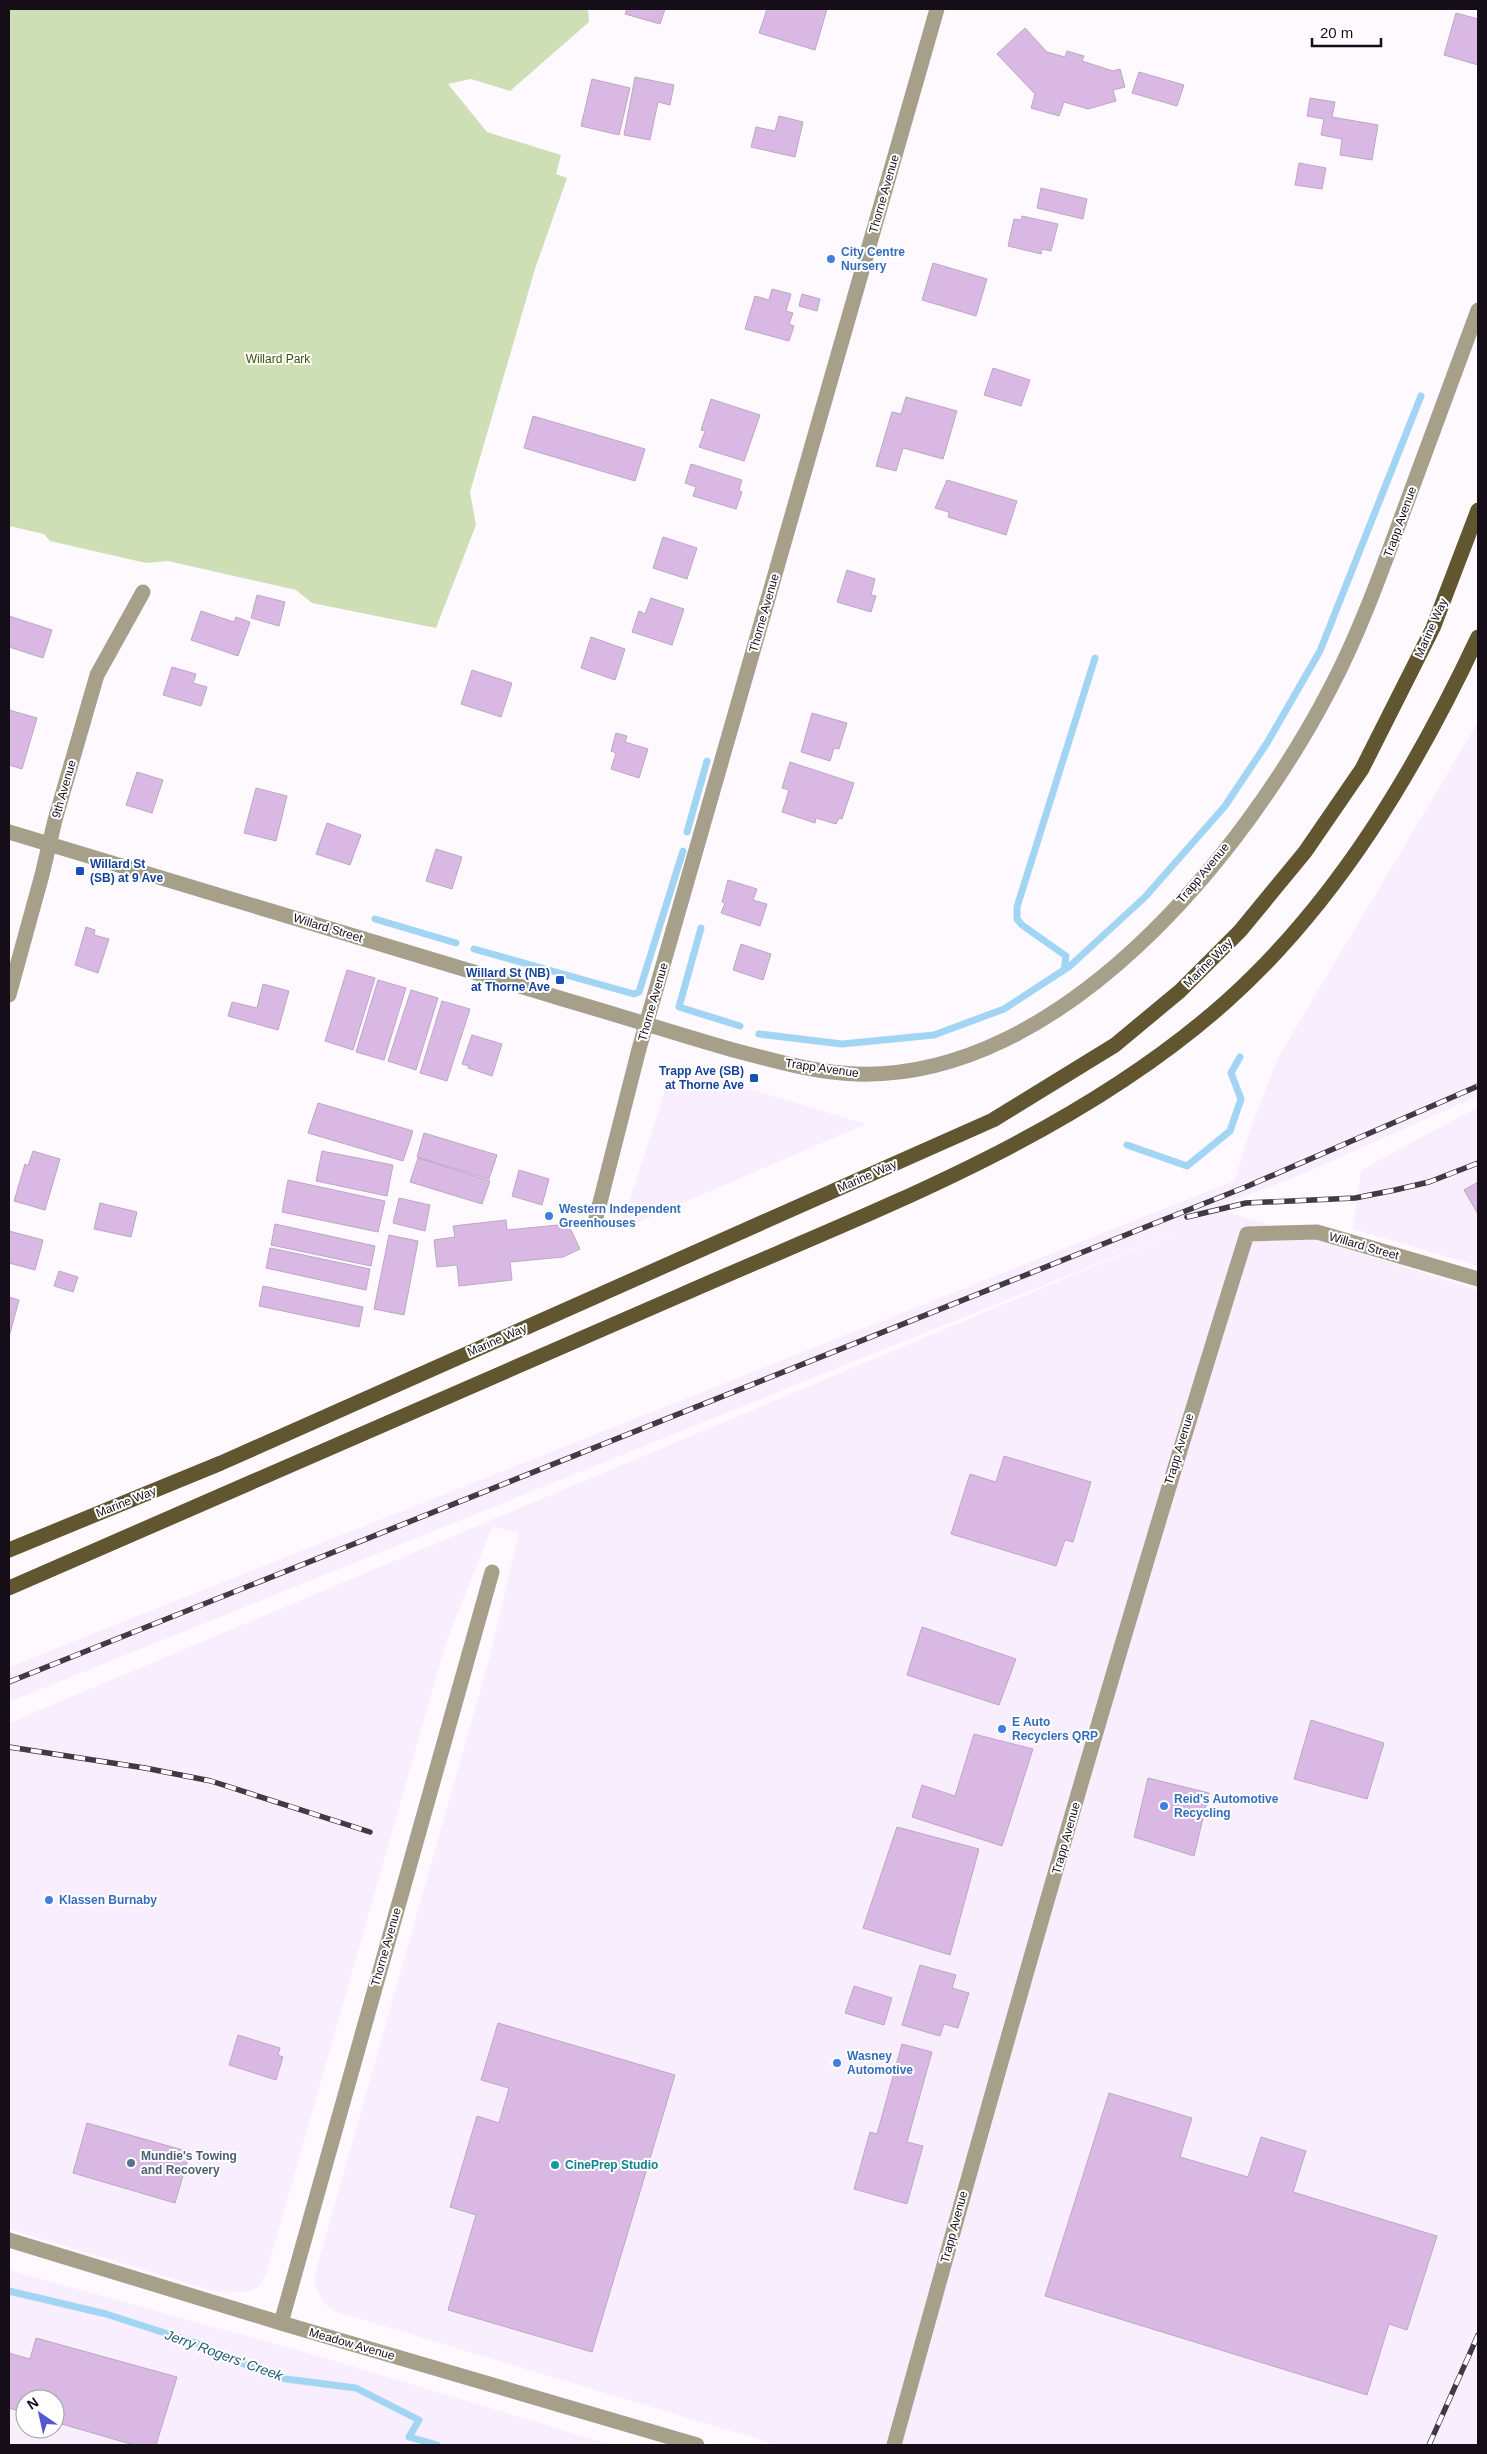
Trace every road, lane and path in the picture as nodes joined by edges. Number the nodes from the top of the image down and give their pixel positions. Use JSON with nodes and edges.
{"nodes":[{"id":1,"x":937,"y":9,"type":"edge"},
{"id":2,"x":1478,"y":310,"type":"edge"},
{"id":3,"x":1478,"y":510,"type":"edge"},
{"id":4,"x":143,"y":592,"type":"dead end"},
{"id":5,"x":1478,"y":637,"type":"edge"},
{"id":6,"x":9,"y":832,"type":"edge"},
{"id":7,"x":50,"y":844,"type":"junction"},
{"id":8,"x":9,"y":994,"type":"edge"},
{"id":9,"x":647,"y":1024,"type":"junction"},
{"id":10,"x":596,"y":1218,"type":"dead end"},
{"id":11,"x":1247,"y":1234,"type":"joint"},
{"id":12,"x":1478,"y":1279,"type":"edge"},
{"id":13,"x":9,"y":1550,"type":"edge"},
{"id":14,"x":492,"y":1572,"type":"dead end"},
{"id":15,"x":9,"y":1588,"type":"edge"},
{"id":16,"x":9,"y":2240,"type":"edge"},
{"id":17,"x":281,"y":2323,"type":"junction"},
{"id":18,"x":697,"y":2445,"type":"edge"},
{"id":19,"x":894,"y":2445,"type":"edge"}],
"edges":[{"from":1,"to":9,"type":"street","name":"Thorne Avenue"},
{"from":2,"to":9,"type":"street","name":"Trapp Avenue"},
{"from":3,"to":13,"type":"main road","name":"Marine Way"},
{"from":4,"to":7,"type":"street","name":"9th Avenue"},
{"from":5,"to":15,"type":"main road"},
{"from":6,"to":7,"type":"street","name":"Willard Street"},
{"from":7,"to":8,"type":"street","name":"9th Avenue"},
{"from":7,"to":9,"type":"street","name":"Willard Street"},
{"from":9,"to":10,"type":"street","name":"Thorne Avenue"},
{"from":11,"to":12,"type":"street","name":"Willard Street"},
{"from":11,"to":19,"type":"street","name":"Trapp Avenue"},
{"from":14,"to":17,"type":"street","name":"Thorne Avenue"},
{"from":16,"to":17,"type":"street","name":"Meadow Avenue"},
{"from":17,"to":18,"type":"street","name":"Meadow Avenue"}]}
